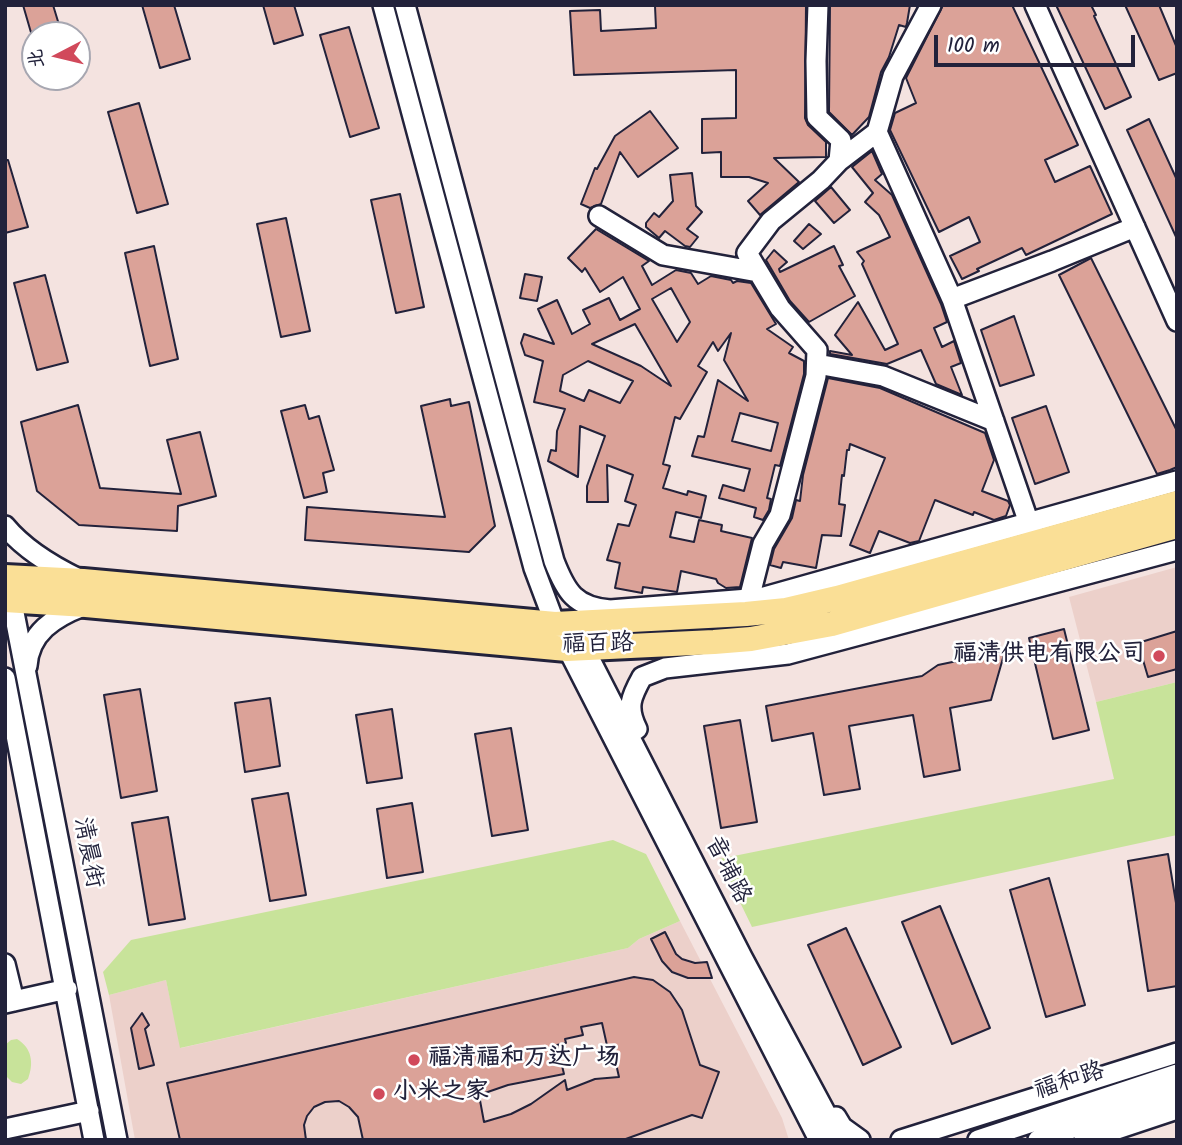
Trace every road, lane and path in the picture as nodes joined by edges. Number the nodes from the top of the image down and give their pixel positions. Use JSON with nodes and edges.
{"nodes":[{"id":1,"x":383,"y":5,"type":"edge"},
{"id":2,"x":397,"y":5,"type":"edge"},
{"id":3,"x":405,"y":5,"type":"edge"},
{"id":4,"x":818,"y":5,"type":"edge"},
{"id":5,"x":931,"y":5,"type":"edge"},
{"id":6,"x":1035,"y":5,"type":"edge"},
{"id":7,"x":877,"y":132,"type":"junction"},
{"id":8,"x":839,"y":162,"type":"junction"},
{"id":9,"x":599,"y":216,"type":"dead end"},
{"id":10,"x":1135,"y":227,"type":"junction"},
{"id":11,"x":758,"y":272,"type":"junction"},
{"id":12,"x":952,"y":299,"type":"junction"},
{"id":13,"x":1177,"y":321,"type":"edge"},
{"id":14,"x":817,"y":364,"type":"junction"},
{"id":15,"x":994,"y":421,"type":"junction"},
{"id":16,"x":1177,"y":481,"type":"edge"},
{"id":17,"x":1177,"y":503,"type":"edge"},
{"id":18,"x":5,"y":526,"type":"edge"},
{"id":19,"x":1177,"y":526,"type":"edge"},
{"id":20,"x":1032,"y":533,"type":"junction"},
{"id":21,"x":1177,"y":550,"type":"edge"},
{"id":22,"x":7,"y":585,"type":"edge"},
{"id":23,"x":84,"y":593,"type":"junction"},
{"id":24,"x":747,"y":607,"type":"junction"},
{"id":25,"x":563,"y":624,"type":"junction"},
{"id":26,"x":576,"y":649,"type":"junction"},
{"id":27,"x":26,"y":678,"type":"junction"},
{"id":28,"x":6,"y":681,"type":"edge"},
{"id":29,"x":5,"y":964,"type":"edge"},
{"id":30,"x":67,"y":989,"type":"junction"},
{"id":31,"x":9,"y":1002,"type":"edge"},
{"id":32,"x":1177,"y":1053,"type":"edge"},
{"id":33,"x":1177,"y":1074,"type":"edge"},
{"id":34,"x":1177,"y":1093,"type":"edge"},
{"id":35,"x":1177,"y":1109,"type":"edge"},
{"id":36,"x":89,"y":1111,"type":"junction"},
{"id":37,"x":1134,"y":1115,"type":"junction"},
{"id":38,"x":5,"y":1129,"type":"edge"},
{"id":39,"x":29,"y":1132,"type":"edge"},
{"id":40,"x":94,"y":1140,"type":"edge"},
{"id":41,"x":117,"y":1140,"type":"edge"},
{"id":42,"x":819,"y":1140,"type":"edge"},
{"id":43,"x":840,"y":1140,"type":"edge"},
{"id":44,"x":860,"y":1140,"type":"edge"},
{"id":45,"x":901,"y":1140,"type":"edge"},
{"id":46,"x":978,"y":1140,"type":"edge"},
{"id":47,"x":1038,"y":1140,"type":"edge"},
{"id":48,"x":1084,"y":1140,"type":"edge"},
{"id":49,"x":1147,"y":1140,"type":"edge"}],
"edges":[{"from":1,"to":25,"type":"street"},
{"from":2,"to":25,"type":"street"},
{"from":3,"to":24,"type":"street"},
{"from":4,"to":8,"type":"street"},
{"from":5,"to":7,"type":"street"},
{"from":6,"to":10,"type":"street"},
{"from":7,"to":8,"type":"street"},
{"from":7,"to":12,"type":"street"},
{"from":8,"to":11,"type":"street"},
{"from":9,"to":11,"type":"street"},
{"from":10,"to":12,"type":"street"},
{"from":10,"to":13,"type":"street"},
{"from":11,"to":14,"type":"street"},
{"from":12,"to":15,"type":"street"},
{"from":14,"to":15,"type":"street"},
{"from":14,"to":24,"type":"street"},
{"from":15,"to":20,"type":"street"},
{"from":16,"to":20,"type":"street"},
{"from":17,"to":20,"type":"main road","name":"福百路"},
{"from":18,"to":23,"type":"street"},
{"from":19,"to":26,"type":"main road","name":"福百路"},
{"from":20,"to":24,"type":"main road","name":"福百路"},
{"from":21,"to":44,"type":"street"},
{"from":22,"to":23,"type":"main road","name":"福百路"},
{"from":22,"to":27,"type":"street","name":"清晨街"},
{"from":23,"to":25,"type":"main road","name":"福百路"},
{"from":23,"to":26,"type":"main road","name":"福百路"},
{"from":23,"to":27,"type":"street"},
{"from":24,"to":25,"type":"main road","name":"福百路"},
{"from":25,"to":26,"type":"street","name":"音埔路"},
{"from":26,"to":42,"type":"street","name":"音埔路"},
{"from":26,"to":43,"type":"street","name":"音埔路"},
{"from":27,"to":41,"type":"street","name":"清晨街"},
{"from":28,"to":30,"type":"street","name":"清晨街"},
{"from":29,"to":31,"type":"street"},
{"from":30,"to":31,"type":"street"},
{"from":30,"to":36,"type":"street","name":"清晨街"},
{"from":32,"to":45,"type":"street"},
{"from":33,"to":46,"type":"street","name":"福和路"},
{"from":34,"to":37,"type":"street","name":"福和路"},
{"from":35,"to":37,"type":"street"},
{"from":36,"to":39,"type":"street"},
{"from":36,"to":40,"type":"street","name":"清晨街"},
{"from":37,"to":47,"type":"street","name":"福和路"},
{"from":37,"to":48,"type":"street"},
{"from":37,"to":49,"type":"street"},
{"from":38,"to":39,"type":"street"}]}
